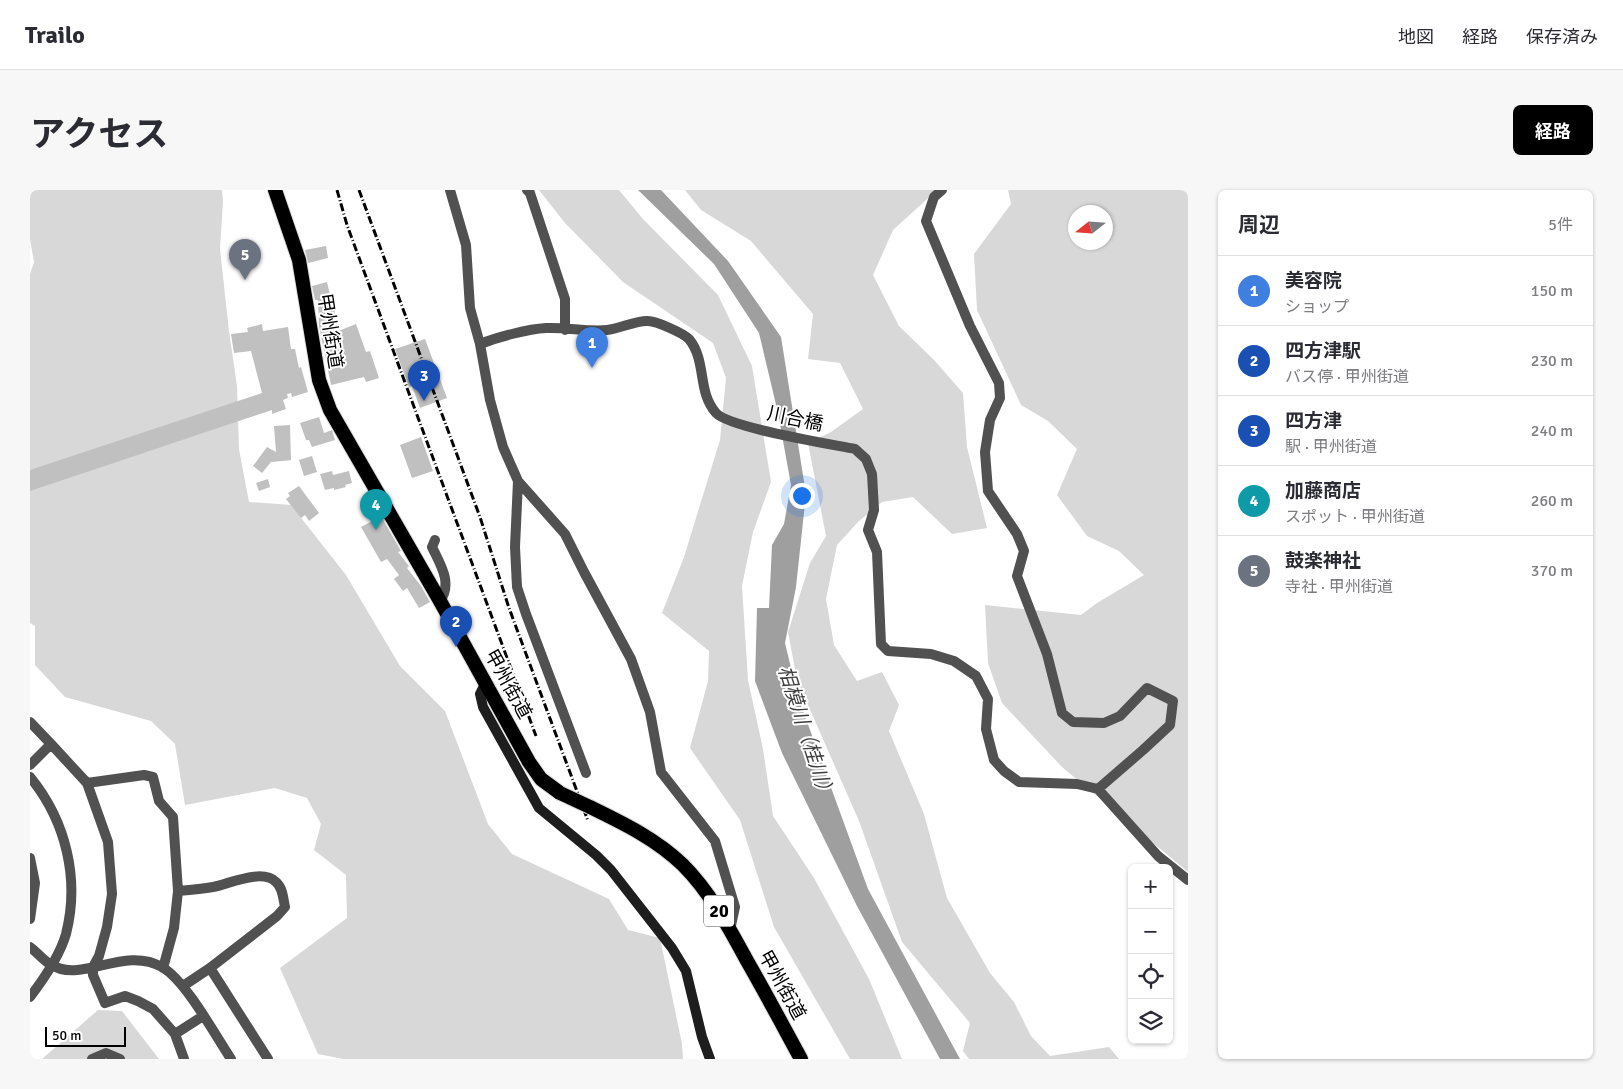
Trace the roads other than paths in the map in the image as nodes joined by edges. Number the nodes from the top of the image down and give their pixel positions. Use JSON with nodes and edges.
{"nodes":[{"id":1,"x":275,"y":190,"type":"edge"},
{"id":2,"x":450,"y":190,"type":"edge"},
{"id":3,"x":528,"y":190,"type":"edge"},
{"id":4,"x":942,"y":190,"type":"edge"},
{"id":5,"x":565,"y":330,"type":"junction"},
{"id":6,"x":480,"y":344,"type":"junction"},
{"id":7,"x":518,"y":482,"type":"junction"},
{"id":8,"x":435,"y":540,"type":"dead end"},
{"id":9,"x":440,"y":601,"type":"junction"},
{"id":10,"x":486,"y":682,"type":"junction"},
{"id":11,"x":30,"y":722,"type":"edge"},
{"id":12,"x":51,"y":744,"type":"junction"},
{"id":13,"x":30,"y":765,"type":"edge"},
{"id":14,"x":586,"y":773,"type":"dead end"},
{"id":15,"x":31,"y":780,"type":"edge"},
{"id":16,"x":87,"y":783,"type":"junction"},
{"id":17,"x":1098,"y":789,"type":"junction"},
{"id":18,"x":31,"y":862,"type":"edge"},
{"id":19,"x":1188,"y":880,"type":"edge"},
{"id":20,"x":178,"y":891,"type":"junction"},
{"id":21,"x":30,"y":919,"type":"edge"},
{"id":22,"x":730,"y":930,"type":"junction"},
{"id":23,"x":30,"y":946,"type":"edge"},
{"id":24,"x":51,"y":965,"type":"junction"},
{"id":25,"x":93,"y":967,"type":"junction"},
{"id":26,"x":164,"y":968,"type":"junction"},
{"id":27,"x":210,"y":968,"type":"junction"},
{"id":28,"x":183,"y":986,"type":"junction"},
{"id":29,"x":30,"y":997,"type":"edge"},
{"id":30,"x":202,"y":1016,"type":"junction"},
{"id":31,"x":175,"y":1034,"type":"junction"},
{"id":32,"x":92,"y":1059,"type":"edge"},
{"id":33,"x":120,"y":1059,"type":"edge"},
{"id":34,"x":184,"y":1059,"type":"edge"},
{"id":35,"x":231,"y":1059,"type":"edge"},
{"id":36,"x":268,"y":1059,"type":"edge"},
{"id":37,"x":710,"y":1059,"type":"edge"},
{"id":38,"x":801,"y":1059,"type":"edge"}],
"edges":[{"from":1,"to":9,"type":"highway","name":"甲州街道","number":"20"},
{"from":2,"to":6,"type":"street"},
{"from":3,"to":5,"type":"street"},
{"from":4,"to":17,"type":"street"},
{"from":5,"to":6,"type":"street","name":"川合橋"},
{"from":5,"to":17,"type":"street","name":"川合橋"},
{"from":6,"to":7,"type":"street"},
{"from":7,"to":14,"type":"street"},
{"from":7,"to":22,"type":"street"},
{"from":8,"to":9,"type":"street"},
{"from":9,"to":10,"type":"highway","name":"甲州街道","number":"20"},
{"from":10,"to":22,"type":"highway","name":"甲州街道","number":"20","bridge":true},
{"from":10,"to":37,"type":"main road"},
{"from":11,"to":12,"type":"street"},
{"from":12,"to":13,"type":"street"},
{"from":12,"to":16,"type":"street"},
{"from":15,"to":24,"type":"street"},
{"from":16,"to":20,"type":"street"},
{"from":16,"to":25,"type":"street"},
{"from":17,"to":19,"type":"street"},
{"from":18,"to":21,"type":"street"},
{"from":20,"to":26,"type":"street"},
{"from":20,"to":27,"type":"street"},
{"from":22,"to":38,"type":"highway","name":"甲州街道","number":"20"},
{"from":23,"to":24,"type":"street"},
{"from":24,"to":25,"type":"street"},
{"from":24,"to":29,"type":"street"},
{"from":25,"to":26,"type":"street"},
{"from":25,"to":31,"type":"street"},
{"from":26,"to":28,"type":"street"},
{"from":27,"to":28,"type":"street"},
{"from":27,"to":36,"type":"street"},
{"from":28,"to":30,"type":"street"},
{"from":30,"to":31,"type":"street"},
{"from":30,"to":35,"type":"street"},
{"from":31,"to":34,"type":"street"},
{"from":32,"to":33,"type":"street"}]}
